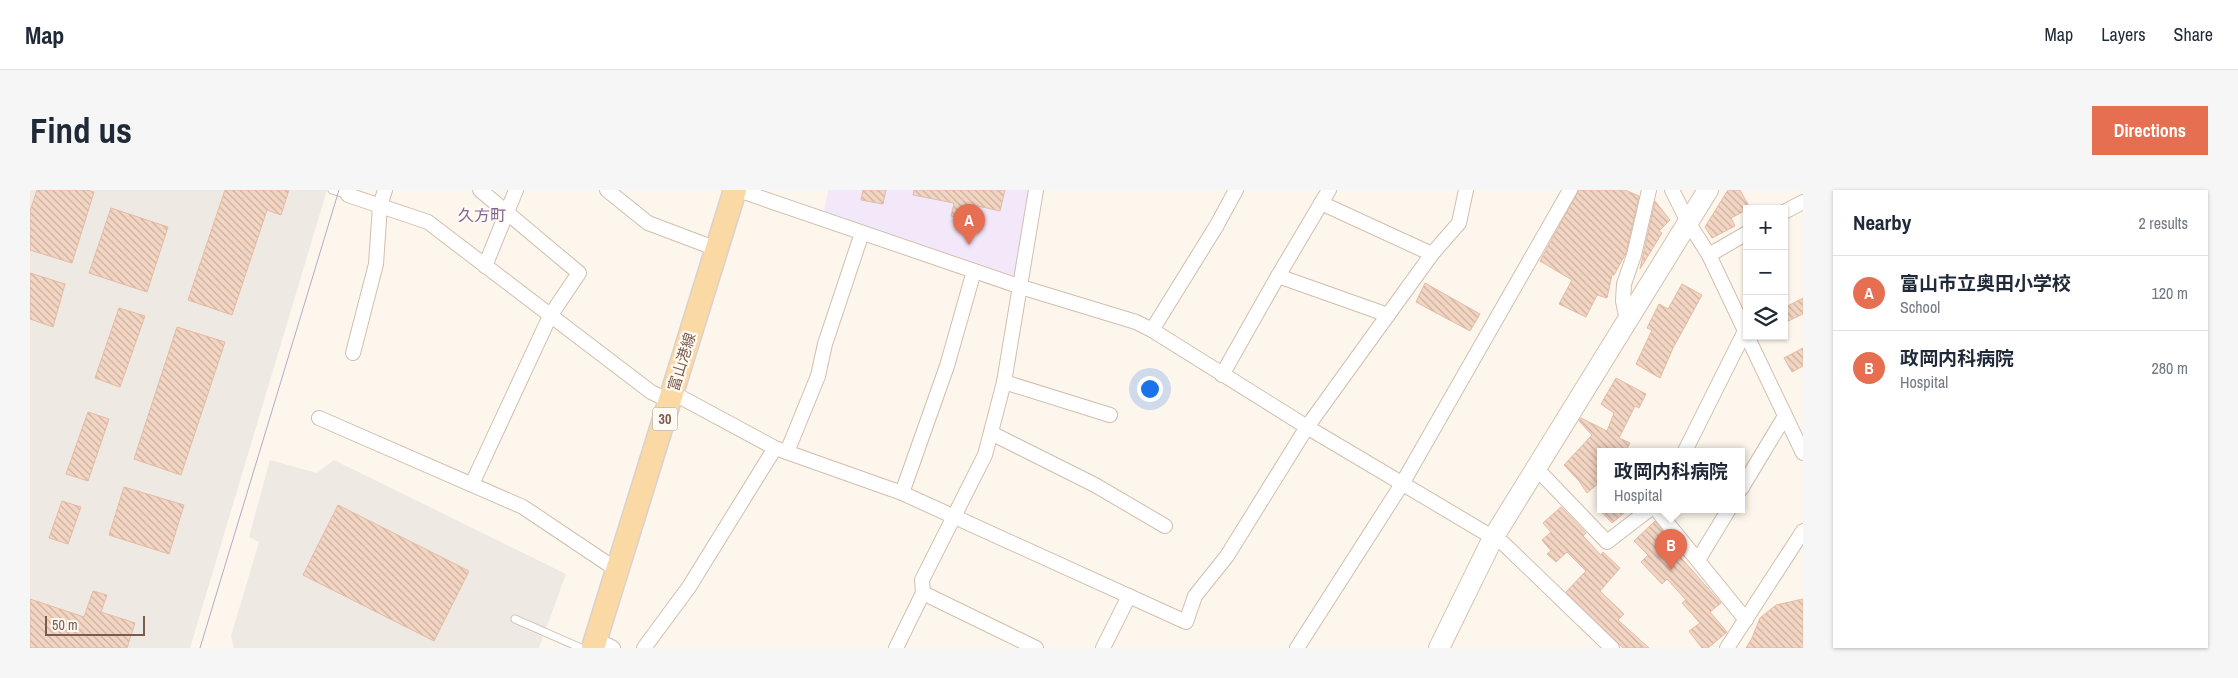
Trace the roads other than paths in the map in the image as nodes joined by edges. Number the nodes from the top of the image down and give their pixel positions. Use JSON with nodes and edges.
{"nodes":[{"id":1,"x":332,"y":190,"type":"edge"},
{"id":2,"x":385,"y":190,"type":"edge"},
{"id":3,"x":480,"y":190,"type":"edge"},
{"id":4,"x":516,"y":190,"type":"edge"},
{"id":5,"x":607,"y":190,"type":"edge"},
{"id":6,"x":736,"y":190,"type":"edge"},
{"id":7,"x":1036,"y":190,"type":"edge"},
{"id":8,"x":1236,"y":190,"type":"edge"},
{"id":9,"x":1329,"y":190,"type":"edge"},
{"id":10,"x":1466,"y":190,"type":"edge"},
{"id":11,"x":1570,"y":190,"type":"edge"},
{"id":12,"x":1648,"y":190,"type":"edge"},
{"id":13,"x":1672,"y":190,"type":"edge"},
{"id":14,"x":1708,"y":190,"type":"edge"},
{"id":15,"x":348,"y":195,"type":"joint"},
{"id":16,"x":1803,"y":202,"type":"edge"},
{"id":17,"x":1321,"y":204,"type":"junction"},
{"id":18,"x":380,"y":206,"type":"junction"},
{"id":19,"x":1788,"y":210,"type":"edge"},
{"id":20,"x":507,"y":212,"type":"junction"},
{"id":21,"x":1688,"y":222,"type":"junction"},
{"id":22,"x":862,"y":232,"type":"junction"},
{"id":23,"x":1743,"y":235,"type":"edge"},
{"id":24,"x":717,"y":249,"type":"junction"},
{"id":25,"x":1432,"y":254,"type":"junction"},
{"id":26,"x":1709,"y":255,"type":"junction"},
{"id":27,"x":484,"y":266,"type":"junction"},
{"id":28,"x":974,"y":271,"type":"junction"},
{"id":29,"x":1278,"y":276,"type":"junction"},
{"id":30,"x":1021,"y":287,"type":"junction"},
{"id":31,"x":1388,"y":315,"type":"junction"},
{"id":32,"x":550,"y":316,"type":"junction"},
{"id":33,"x":1628,"y":320,"type":"junction"},
{"id":34,"x":1743,"y":328,"type":"edge"},
{"id":35,"x":1152,"y":330,"type":"junction"},
{"id":36,"x":1743,"y":340,"type":"edge"},
{"id":37,"x":1749,"y":340,"type":"edge"},
{"id":38,"x":353,"y":353,"type":"dead end"},
{"id":39,"x":1222,"y":375,"type":"junction"},
{"id":40,"x":1004,"y":382,"type":"junction"},
{"id":41,"x":672,"y":397,"type":"junction"},
{"id":42,"x":1110,"y":415,"type":"dead end"},
{"id":43,"x":1785,"y":416,"type":"junction"},
{"id":44,"x":319,"y":418,"type":"dead end"},
{"id":45,"x":1308,"y":427,"type":"junction"},
{"id":46,"x":991,"y":433,"type":"junction"},
{"id":47,"x":1687,"y":448,"type":"edge"},
{"id":48,"x":1802,"y":448,"type":"edge"},
{"id":49,"x":781,"y":450,"type":"junction"},
{"id":50,"x":1537,"y":469,"type":"junction"},
{"id":51,"x":1745,"y":482,"type":"edge"},
{"id":52,"x":472,"y":484,"type":"junction"},
{"id":53,"x":1402,"y":484,"type":"junction"},
{"id":54,"x":902,"y":493,"type":"junction"},
{"id":55,"x":1645,"y":513,"type":"edge"},
{"id":56,"x":1659,"y":513,"type":"edge"},
{"id":57,"x":1727,"y":513,"type":"edge"},
{"id":58,"x":954,"y":516,"type":"junction"},
{"id":59,"x":1165,"y":526,"type":"dead end"},
{"id":60,"x":1803,"y":531,"type":"edge"},
{"id":61,"x":1493,"y":538,"type":"junction"},
{"id":62,"x":1698,"y":560,"type":"junction"},
{"id":63,"x":617,"y":570,"type":"junction"},
{"id":64,"x":923,"y":593,"type":"junction"},
{"id":65,"x":1129,"y":596,"type":"junction"},
{"id":66,"x":515,"y":619,"type":"dead end"},
{"id":67,"x":1746,"y":620,"type":"junction"},
{"id":68,"x":595,"y":646,"type":"edge"},
{"id":69,"x":644,"y":648,"type":"edge"},
{"id":70,"x":896,"y":648,"type":"edge"},
{"id":71,"x":1036,"y":648,"type":"edge"},
{"id":72,"x":1104,"y":648,"type":"edge"},
{"id":73,"x":1297,"y":648,"type":"edge"},
{"id":74,"x":1438,"y":648,"type":"edge"},
{"id":75,"x":1612,"y":648,"type":"edge"},
{"id":76,"x":1727,"y":648,"type":"edge"}],
"edges":[{"from":1,"to":15,"type":"lane"},
{"from":2,"to":18,"type":"street"},
{"from":3,"to":20,"type":"street"},
{"from":4,"to":20,"type":"street"},
{"from":5,"to":24,"type":"street"},
{"from":6,"to":22,"type":"street"},
{"from":6,"to":24,"type":"main road","name":"富山港線","number":"30"},
{"from":7,"to":30,"type":"street"},
{"from":8,"to":35,"type":"street"},
{"from":9,"to":17,"type":"street"},
{"from":10,"to":25,"type":"street"},
{"from":11,"to":53,"type":"street"},
{"from":12,"to":33,"type":"street"},
{"from":13,"to":21,"type":"street"},
{"from":14,"to":21,"type":"street"},
{"from":15,"to":18,"type":"street"},
{"from":16,"to":19,"type":"street"},
{"from":17,"to":25,"type":"street"},
{"from":17,"to":29,"type":"street"},
{"from":18,"to":27,"type":"street"},
{"from":18,"to":38,"type":"street"},
{"from":20,"to":27,"type":"street"},
{"from":20,"to":32,"type":"street"},
{"from":21,"to":26,"type":"street"},
{"from":21,"to":33,"type":"street"},
{"from":22,"to":28,"type":"street"},
{"from":22,"to":49,"type":"street"},
{"from":23,"to":26,"type":"street"},
{"from":24,"to":41,"type":"main road","name":"富山港線","number":"30"},
{"from":25,"to":31,"type":"street"},
{"from":26,"to":34,"type":"street"},
{"from":27,"to":32,"type":"street"},
{"from":28,"to":30,"type":"street"},
{"from":28,"to":54,"type":"street"},
{"from":29,"to":31,"type":"street"},
{"from":29,"to":39,"type":"street"},
{"from":30,"to":35,"type":"street"},
{"from":30,"to":40,"type":"street"},
{"from":31,"to":45,"type":"street"},
{"from":32,"to":41,"type":"street"},
{"from":32,"to":52,"type":"street"},
{"from":33,"to":50,"type":"street"},
{"from":35,"to":39,"type":"street"},
{"from":36,"to":47,"type":"street"},
{"from":37,"to":43,"type":"street"},
{"from":39,"to":45,"type":"street"},
{"from":40,"to":42,"type":"street"},
{"from":40,"to":46,"type":"street"},
{"from":41,"to":49,"type":"street"},
{"from":41,"to":63,"type":"main road","name":"富山港線","number":"30"},
{"from":43,"to":48,"type":"street"},
{"from":43,"to":51,"type":"street"},
{"from":44,"to":52,"type":"street"},
{"from":45,"to":53,"type":"street"},
{"from":45,"to":65,"type":"street"},
{"from":46,"to":58,"type":"street"},
{"from":46,"to":59,"type":"street"},
{"from":49,"to":54,"type":"street"},
{"from":49,"to":69,"type":"street"},
{"from":50,"to":55,"type":"street"},
{"from":50,"to":61,"type":"street"},
{"from":52,"to":63,"type":"street"},
{"from":53,"to":61,"type":"street"},
{"from":53,"to":73,"type":"street"},
{"from":54,"to":58,"type":"street"},
{"from":56,"to":62,"type":"street"},
{"from":57,"to":62,"type":"street"},
{"from":58,"to":64,"type":"street"},
{"from":58,"to":65,"type":"street"},
{"from":60,"to":67,"type":"street"},
{"from":61,"to":74,"type":"street"},
{"from":61,"to":75,"type":"street"},
{"from":62,"to":67,"type":"street"},
{"from":63,"to":68,"type":"main road","name":"富山港線","number":"30"},
{"from":64,"to":70,"type":"street"},
{"from":64,"to":71,"type":"street"},
{"from":65,"to":72,"type":"street"},
{"from":66,"to":68,"type":"lane"},
{"from":67,"to":76,"type":"street"}]}
